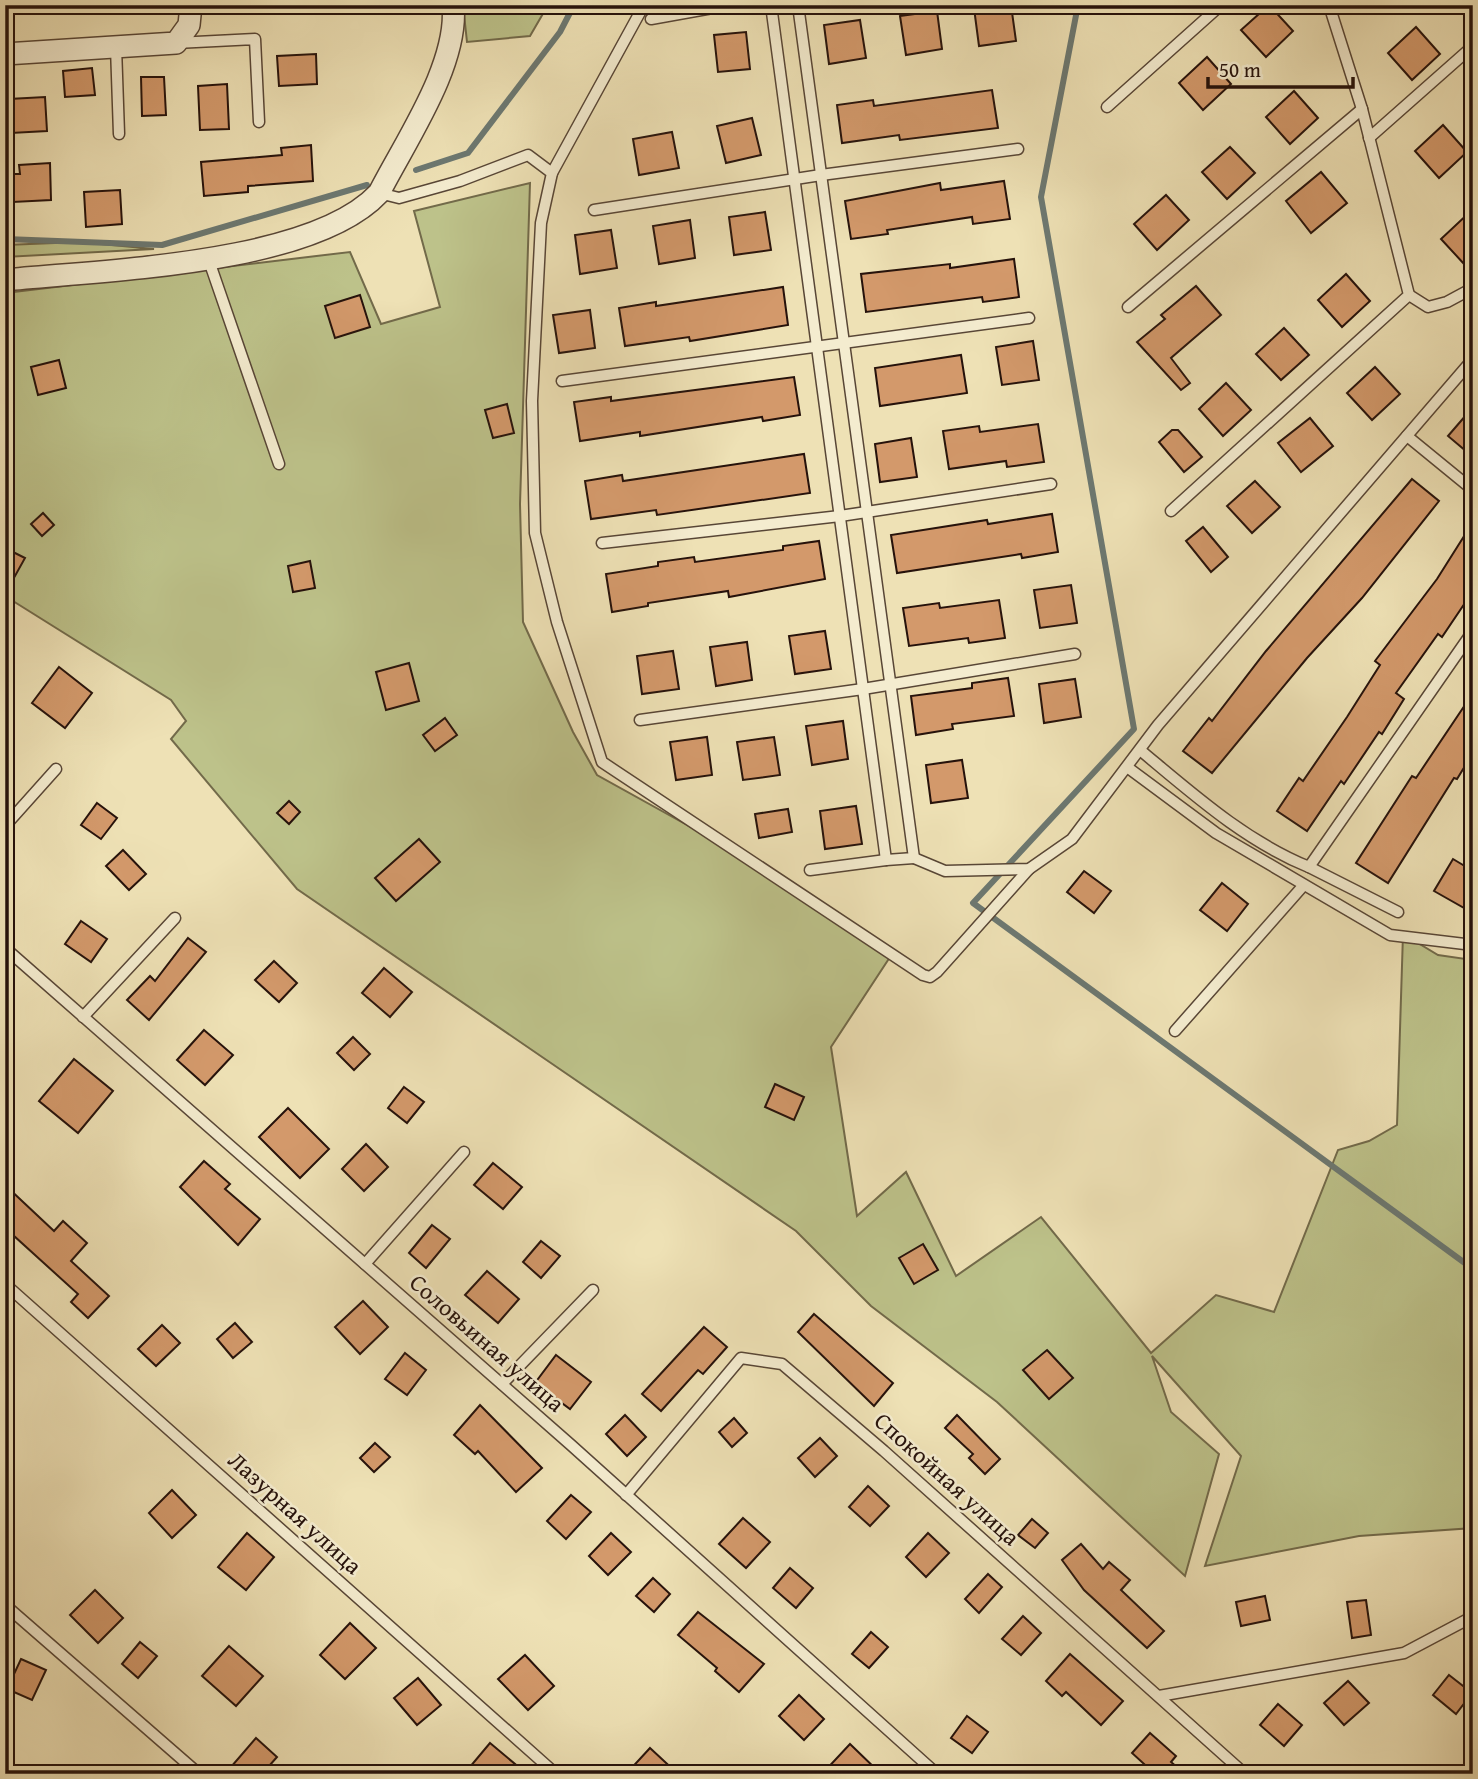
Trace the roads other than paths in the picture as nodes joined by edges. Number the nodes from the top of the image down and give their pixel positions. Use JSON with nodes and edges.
{"nodes":[{"id":1,"x":191,"y":5,"type":"edge"},
{"id":2,"x":453,"y":5,"type":"edge"},
{"id":3,"x":644,"y":5,"type":"edge"},
{"id":4,"x":729,"y":5,"type":"edge"},
{"id":5,"x":771,"y":5,"type":"edge"},
{"id":6,"x":798,"y":5,"type":"edge"},
{"id":7,"x":1221,"y":5,"type":"edge"},
{"id":8,"x":1329,"y":5,"type":"edge"},
{"id":9,"x":666,"y":11,"type":"edge"},
{"id":10,"x":651,"y":19,"type":"dead end"},
{"id":11,"x":176,"y":43,"type":"junction"},
{"id":12,"x":1473,"y":46,"type":"edge"},
{"id":13,"x":116,"y":47,"type":"junction"},
{"id":14,"x":5,"y":54,"type":"edge"},
{"id":15,"x":1107,"y":107,"type":"dead end"},
{"id":16,"x":1362,"y":109,"type":"junction"},
{"id":17,"x":259,"y":122,"type":"dead end"},
{"id":18,"x":119,"y":134,"type":"dead end"},
{"id":19,"x":1369,"y":138,"type":"junction"},
{"id":20,"x":1018,"y":149,"type":"dead end"},
{"id":21,"x":552,"y":173,"type":"junction"},
{"id":22,"x":821,"y":175,"type":"junction"},
{"id":23,"x":795,"y":180,"type":"junction"},
{"id":24,"x":379,"y":193,"type":"junction"},
{"id":25,"x":594,"y":210,"type":"dead end"},
{"id":26,"x":208,"y":257,"type":"junction"},
{"id":27,"x":5,"y":280,"type":"edge"},
{"id":28,"x":1473,"y":288,"type":"edge"},
{"id":29,"x":1409,"y":295,"type":"junction"},
{"id":30,"x":1128,"y":307,"type":"dead end"},
{"id":31,"x":1029,"y":318,"type":"dead end"},
{"id":32,"x":844,"y":344,"type":"junction"},
{"id":33,"x":818,"y":349,"type":"junction"},
{"id":34,"x":1473,"y":359,"type":"edge"},
{"id":35,"x":562,"y":381,"type":"dead end"},
{"id":36,"x":1407,"y":436,"type":"junction"},
{"id":37,"x":279,"y":464,"type":"dead end"},
{"id":38,"x":1051,"y":485,"type":"dead end"},
{"id":39,"x":1473,"y":490,"type":"edge"},
{"id":40,"x":1171,"y":511,"type":"dead end"},
{"id":41,"x":867,"y":512,"type":"junction"},
{"id":42,"x":840,"y":516,"type":"junction"},
{"id":43,"x":602,"y":543,"type":"dead end"},
{"id":44,"x":1473,"y":631,"type":"edge"},
{"id":45,"x":1075,"y":654,"type":"dead end"},
{"id":46,"x":890,"y":682,"type":"junction"},
{"id":47,"x":863,"y":689,"type":"junction"},
{"id":48,"x":640,"y":720,"type":"dead end"},
{"id":49,"x":1140,"y":750,"type":"junction"},
{"id":50,"x":1127,"y":766,"type":"junction"},
{"id":51,"x":56,"y":769,"type":"dead end"},
{"id":52,"x":5,"y":826,"type":"edge"},
{"id":53,"x":914,"y":858,"type":"junction"},
{"id":54,"x":886,"y":860,"type":"junction"},
{"id":55,"x":1310,"y":867,"type":"junction"},
{"id":56,"x":1029,"y":869,"type":"junction"},
{"id":57,"x":810,"y":870,"type":"dead end"},
{"id":58,"x":1303,"y":886,"type":"junction"},
{"id":59,"x":1398,"y":912,"type":"dead end"},
{"id":60,"x":175,"y":918,"type":"dead end"},
{"id":61,"x":1473,"y":945,"type":"edge"},
{"id":62,"x":5,"y":948,"type":"edge"},
{"id":63,"x":83,"y":1017,"type":"junction"},
{"id":64,"x":1175,"y":1031,"type":"dead end"},
{"id":65,"x":464,"y":1152,"type":"dead end"},
{"id":66,"x":365,"y":1264,"type":"junction"},
{"id":67,"x":5,"y":1284,"type":"edge"},
{"id":68,"x":593,"y":1290,"type":"dead end"},
{"id":69,"x":502,"y":1384,"type":"junction"},
{"id":70,"x":626,"y":1495,"type":"junction"},
{"id":71,"x":5,"y":1605,"type":"edge"},
{"id":72,"x":1472,"y":1617,"type":"edge"},
{"id":73,"x":1159,"y":1696,"type":"junction"},
{"id":74,"x":199,"y":1774,"type":"edge"},
{"id":75,"x":556,"y":1774,"type":"edge"},
{"id":76,"x":937,"y":1774,"type":"edge"},
{"id":77,"x":1245,"y":1774,"type":"edge"}],
"edges":[{"from":1,"to":11,"type":"street"},
{"from":2,"to":24,"type":"street"},
{"from":3,"to":21,"type":"lane"},
{"from":4,"to":9,"type":"lane"},
{"from":5,"to":23,"type":"lane"},
{"from":6,"to":22,"type":"lane"},
{"from":7,"to":15,"type":"lane"},
{"from":8,"to":16,"type":"lane"},
{"from":9,"to":10,"type":"lane"},
{"from":11,"to":13,"type":"street"},
{"from":11,"to":17,"type":"lane"},
{"from":12,"to":19,"type":"lane"},
{"from":13,"to":14,"type":"street"},
{"from":13,"to":18,"type":"lane"},
{"from":16,"to":19,"type":"lane"},
{"from":16,"to":30,"type":"lane"},
{"from":19,"to":29,"type":"lane"},
{"from":20,"to":22,"type":"lane"},
{"from":21,"to":24,"type":"lane"},
{"from":21,"to":56,"type":"lane"},
{"from":22,"to":23,"type":"lane"},
{"from":22,"to":32,"type":"lane"},
{"from":23,"to":25,"type":"lane"},
{"from":23,"to":33,"type":"lane"},
{"from":24,"to":26,"type":"street"},
{"from":26,"to":27,"type":"street"},
{"from":26,"to":37,"type":"lane"},
{"from":28,"to":29,"type":"lane"},
{"from":29,"to":40,"type":"lane"},
{"from":31,"to":32,"type":"lane"},
{"from":32,"to":33,"type":"lane"},
{"from":32,"to":41,"type":"lane"},
{"from":33,"to":35,"type":"lane"},
{"from":33,"to":42,"type":"lane"},
{"from":34,"to":36,"type":"lane"},
{"from":36,"to":39,"type":"lane"},
{"from":36,"to":49,"type":"lane"},
{"from":38,"to":41,"type":"lane"},
{"from":41,"to":42,"type":"lane"},
{"from":41,"to":46,"type":"lane"},
{"from":42,"to":43,"type":"lane"},
{"from":42,"to":47,"type":"lane"},
{"from":44,"to":55,"type":"lane"},
{"from":45,"to":46,"type":"lane"},
{"from":46,"to":47,"type":"lane"},
{"from":46,"to":53,"type":"lane"},
{"from":47,"to":48,"type":"lane"},
{"from":47,"to":54,"type":"lane"},
{"from":49,"to":50,"type":"lane"},
{"from":49,"to":55,"type":"lane"},
{"from":50,"to":56,"type":"lane"},
{"from":50,"to":58,"type":"lane"},
{"from":51,"to":52,"type":"lane"},
{"from":53,"to":54,"type":"lane"},
{"from":53,"to":56,"type":"lane"},
{"from":54,"to":57,"type":"lane"},
{"from":55,"to":59,"type":"lane"},
{"from":58,"to":61,"type":"lane"},
{"from":58,"to":64,"type":"lane"},
{"from":60,"to":63,"type":"lane"},
{"from":62,"to":63,"type":"lane","name":"Соловьиная улица"},
{"from":63,"to":66,"type":"lane","name":"Соловьиная улица"},
{"from":65,"to":66,"type":"lane"},
{"from":66,"to":69,"type":"lane","name":"Соловьиная улица"},
{"from":67,"to":75,"type":"lane","name":"Лазурная улица"},
{"from":68,"to":69,"type":"lane"},
{"from":69,"to":70,"type":"lane","name":"Соловьиная улица"},
{"from":70,"to":73,"type":"lane","name":"Спокойная улица"},
{"from":70,"to":76,"type":"lane","name":"Соловьиная улица"},
{"from":71,"to":74,"type":"lane"},
{"from":72,"to":73,"type":"lane"},
{"from":73,"to":77,"type":"lane","name":"Спокойная улица"}]}
